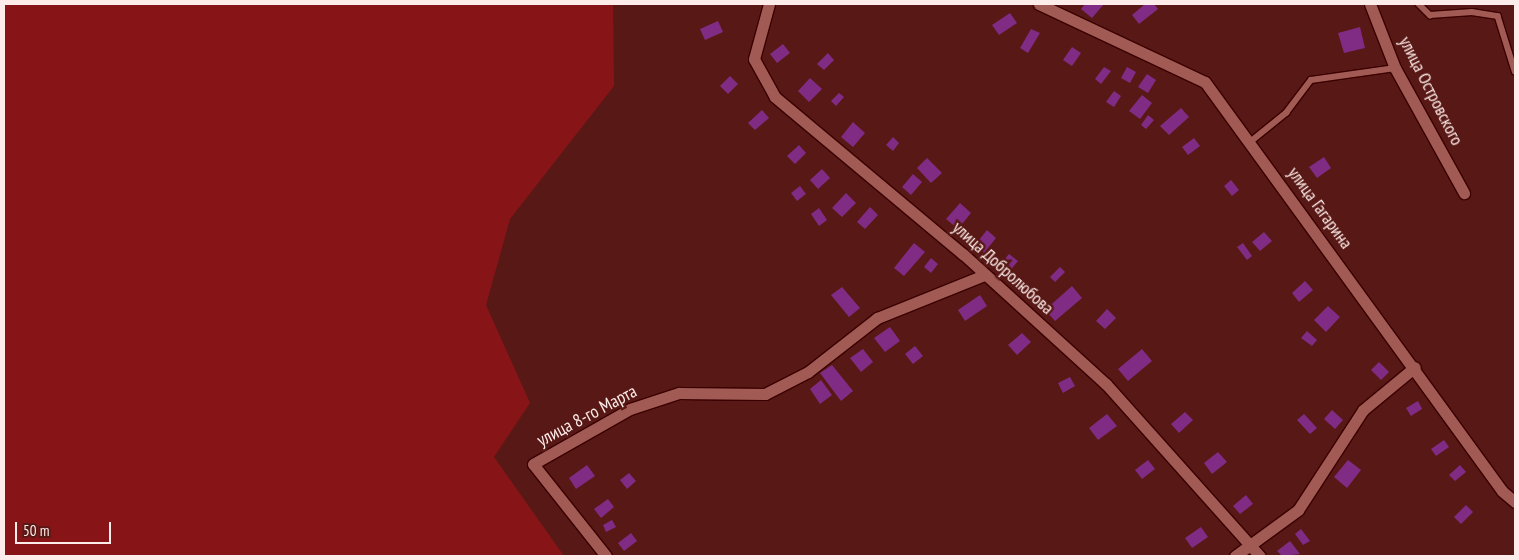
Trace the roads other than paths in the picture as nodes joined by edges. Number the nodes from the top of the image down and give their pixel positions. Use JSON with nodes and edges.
{"nodes":[{"id":1,"x":769,"y":4,"type":"edge"},
{"id":2,"x":1039,"y":4,"type":"edge"},
{"id":3,"x":1370,"y":4,"type":"edge"},
{"id":4,"x":1419,"y":4,"type":"edge"},
{"id":5,"x":1395,"y":68,"type":"junction"},
{"id":6,"x":1515,"y":71,"type":"edge"},
{"id":7,"x":1249,"y":142,"type":"junction"},
{"id":8,"x":1464,"y":193,"type":"dead end"},
{"id":9,"x":984,"y":275,"type":"junction"},
{"id":10,"x":1415,"y":367,"type":"junction"},
{"id":11,"x":1515,"y":502,"type":"edge"},
{"id":12,"x":1253,"y":545,"type":"junction"},
{"id":13,"x":606,"y":556,"type":"edge"},
{"id":14,"x":1235,"y":556,"type":"edge"},
{"id":15,"x":1260,"y":556,"type":"edge"}],
"edges":[{"from":1,"to":9,"type":"street","name":"улица Добролюбова"},
{"from":2,"to":7,"type":"street","name":"улица Гагарина"},
{"from":3,"to":5,"type":"street","name":"улица Островского"},
{"from":4,"to":6,"type":"lane"},
{"from":5,"to":7,"type":"lane"},
{"from":5,"to":8,"type":"street","name":"улица Островского"},
{"from":7,"to":10,"type":"street","name":"улица Гагарина"},
{"from":9,"to":12,"type":"street","name":"улица Добролюбова"},
{"from":9,"to":13,"type":"street","name":"улица 8-го Марта"},
{"from":10,"to":11,"type":"street","name":"улица Гагарина"},
{"from":10,"to":12,"type":"street"},
{"from":12,"to":14,"type":"street"},
{"from":12,"to":15,"type":"street","name":"улица Добролюбова"}]}
